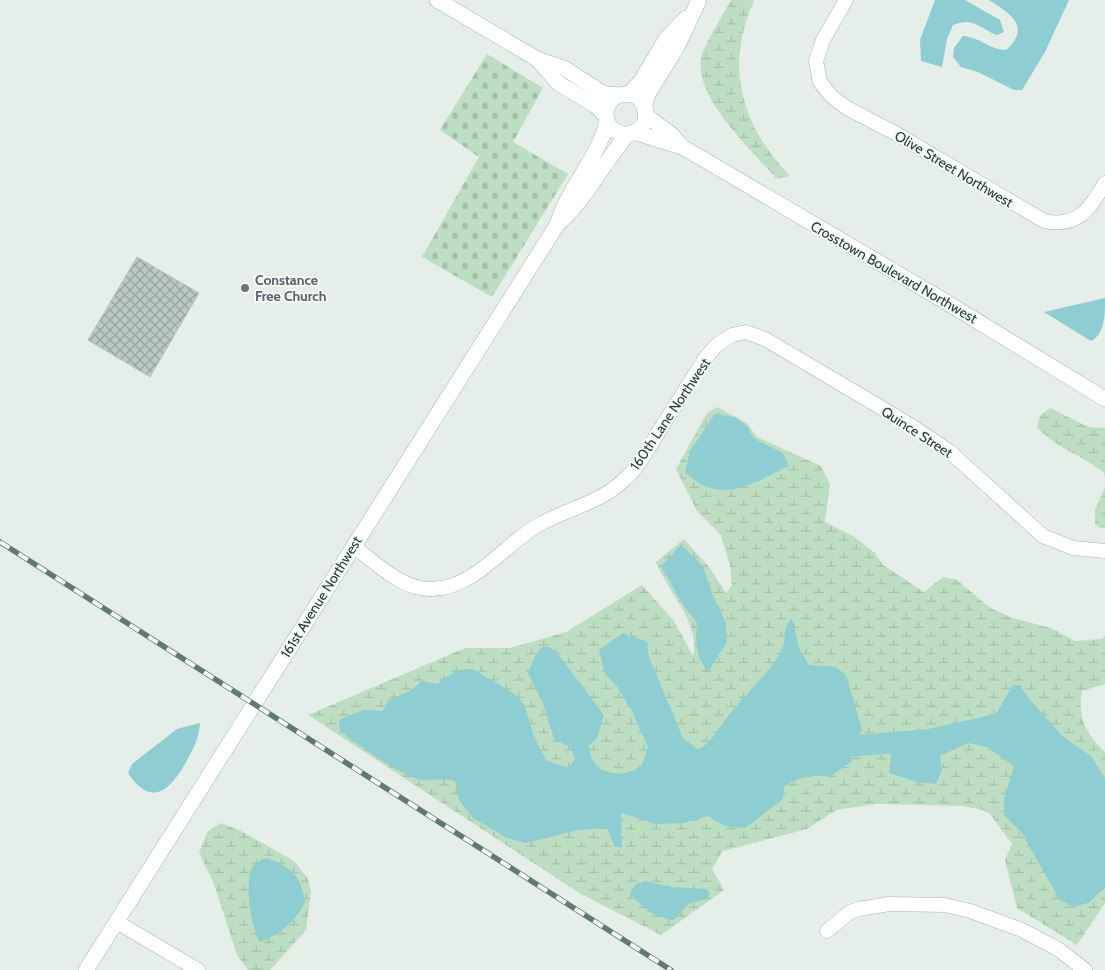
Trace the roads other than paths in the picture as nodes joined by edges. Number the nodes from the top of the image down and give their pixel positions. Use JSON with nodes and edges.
{"nodes":[{"id":1,"x":437,"y":0,"type":"edge"},
{"id":2,"x":846,"y":0,"type":"edge"},
{"id":3,"x":696,"y":6,"type":"edge"},
{"id":4,"x":537,"y":59,"type":"junction"},
{"id":5,"x":625,"y":95,"type":"junction"},
{"id":6,"x":645,"y":112,"type":"junction"},
{"id":7,"x":607,"y":119,"type":"junction"},
{"id":8,"x":631,"y":133,"type":"junction"},
{"id":9,"x":682,"y":147,"type":"junction"},
{"id":10,"x":1105,"y":183,"type":"edge"},
{"id":11,"x":557,"y":225,"type":"junction"},
{"id":12,"x":746,"y":332,"type":"joint"},
{"id":13,"x":1105,"y":399,"type":"edge"},
{"id":14,"x":353,"y":546,"type":"junction"},
{"id":15,"x":1105,"y":552,"type":"edge"},
{"id":16,"x":117,"y":922,"type":"junction"},
{"id":17,"x":827,"y":932,"type":"dead end"},
{"id":18,"x":86,"y":970,"type":"edge"},
{"id":19,"x":198,"y":970,"type":"edge"},
{"id":20,"x":1084,"y":970,"type":"edge"}],
"edges":[{"from":1,"to":4,"type":"main road"},
{"from":2,"to":10,"type":"street","name":"Olive Street Northwest"},
{"from":3,"to":5,"type":"main road"},
{"from":3,"to":6,"type":"main road"},
{"from":4,"to":5,"type":"main road"},
{"from":4,"to":7,"type":"main road"},
{"from":5,"to":6,"type":"main road"},
{"from":5,"to":7,"type":"main road"},
{"from":6,"to":8,"type":"main road"},
{"from":6,"to":9,"type":"main road","name":"Crosstown Boulevard Northwest"},
{"from":7,"to":8,"type":"main road"},
{"from":7,"to":11,"type":"main road","name":"161st Avenue Northwest"},
{"from":8,"to":9,"type":"main road","name":"Crosstown Boulevard Northwest"},
{"from":8,"to":11,"type":"main road","name":"161st Avenue Northwest"},
{"from":9,"to":13,"type":"main road","name":"Crosstown Boulevard Northwest"},
{"from":11,"to":14,"type":"main road","name":"161st Avenue Northwest"},
{"from":12,"to":14,"type":"street","name":"160th Lane Northwest"},
{"from":12,"to":15,"type":"street","name":"Quince Street"},
{"from":14,"to":16,"type":"main road","name":"161st Avenue Northwest"},
{"from":16,"to":18,"type":"main road","name":"161st Avenue Northwest"},
{"from":16,"to":19,"type":"street"},
{"from":17,"to":20,"type":"street"}]}
